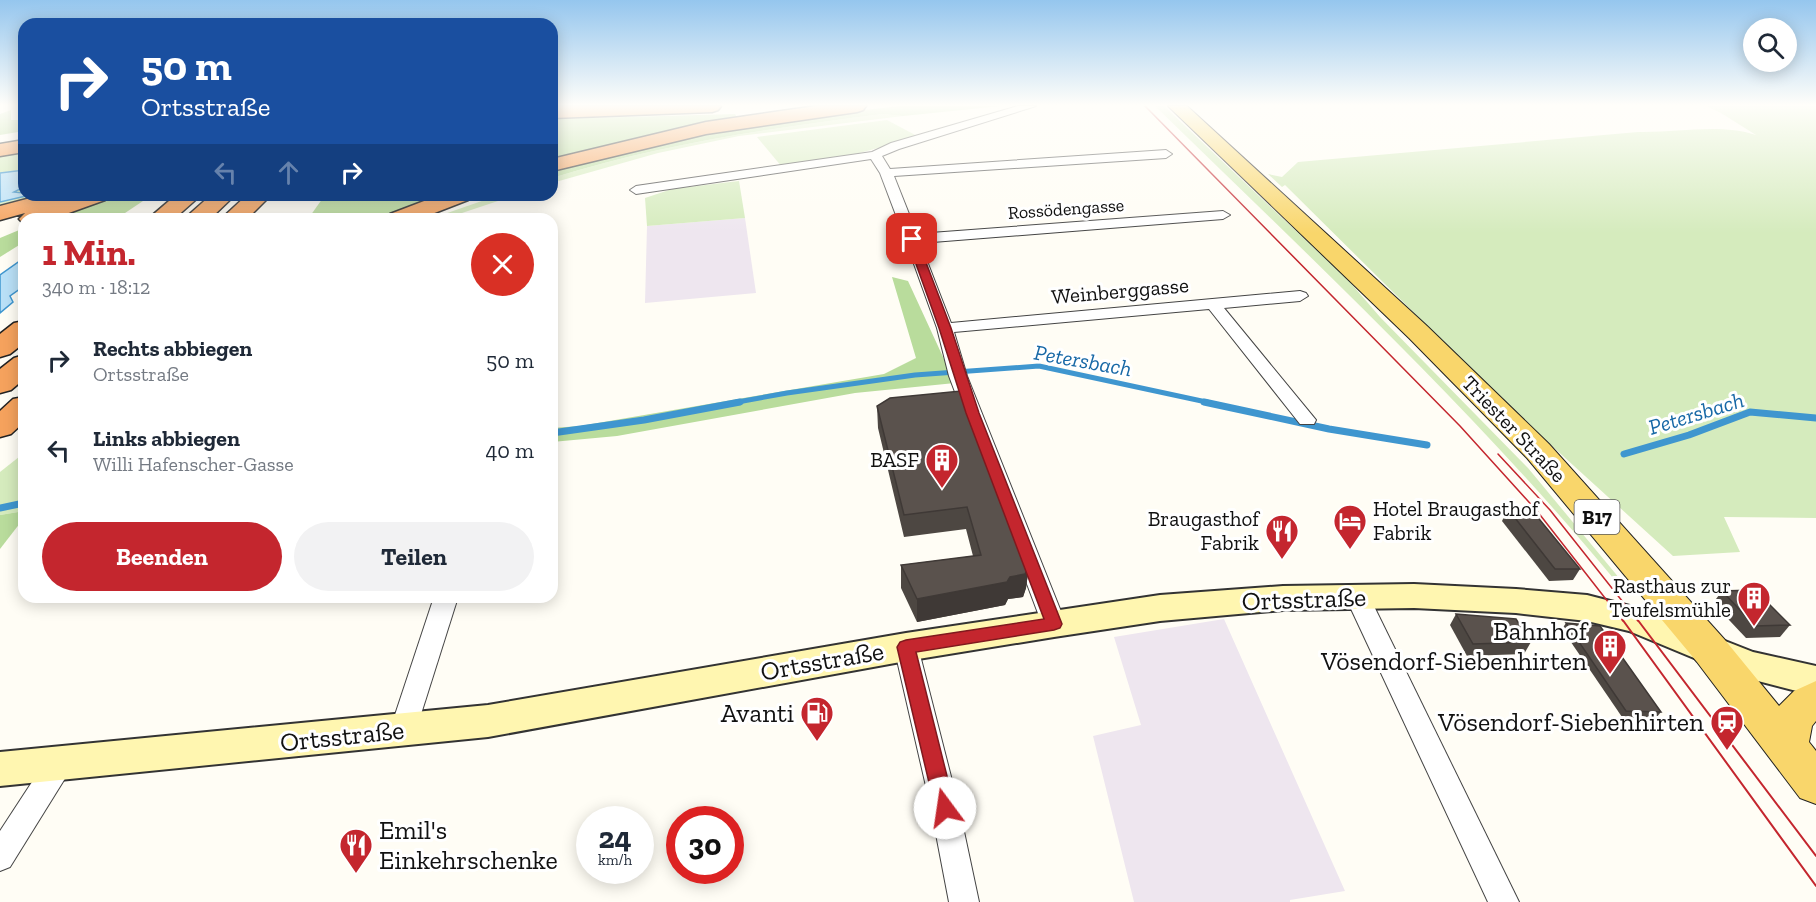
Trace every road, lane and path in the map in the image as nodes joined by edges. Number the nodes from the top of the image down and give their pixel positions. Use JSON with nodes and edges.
{"nodes":[{"id":1,"x":622,"y":148,"type":"edge"},
{"id":2,"x":894,"y":148,"type":"edge"},
{"id":3,"x":1221,"y":148,"type":"edge"},
{"id":4,"x":1166,"y":154,"type":"dead end"},
{"id":5,"x":875,"y":155,"type":"junction"},
{"id":6,"x":558,"y":164,"type":"edge"},
{"id":7,"x":886,"y":172,"type":"junction"},
{"id":8,"x":636,"y":190,"type":"dead end"},
{"id":9,"x":42,"y":201,"type":"edge"},
{"id":10,"x":80,"y":201,"type":"edge"},
{"id":11,"x":182,"y":201,"type":"edge"},
{"id":12,"x":217,"y":201,"type":"edge"},
{"id":13,"x":253,"y":201,"type":"edge"},
{"id":14,"x":444,"y":201,"type":"edge"},
{"id":15,"x":0,"y":213,"type":"edge"},
{"id":16,"x":48,"y":213,"type":"edge"},
{"id":17,"x":168,"y":213,"type":"edge"},
{"id":18,"x":203,"y":213,"type":"edge"},
{"id":19,"x":240,"y":213,"type":"edge"},
{"id":20,"x":414,"y":213,"type":"edge"},
{"id":21,"x":1223,"y":215,"type":"dead end"},
{"id":22,"x":18,"y":224,"type":"edge"},
{"id":23,"x":0,"y":231,"type":"edge"},
{"id":24,"x":912,"y":239,"type":"junction"},
{"id":25,"x":1300,"y":296,"type":"dead end"},
{"id":26,"x":1213,"y":304,"type":"junction"},
{"id":27,"x":945,"y":328,"type":"junction"},
{"id":28,"x":18,"y":333,"type":"edge"},
{"id":29,"x":0,"y":348,"type":"edge"},
{"id":30,"x":18,"y":369,"type":"edge"},
{"id":31,"x":0,"y":384,"type":"edge"},
{"id":32,"x":18,"y":411,"type":"edge"},
{"id":33,"x":1307,"y":420,"type":"dead end"},
{"id":34,"x":0,"y":427,"type":"edge"},
{"id":35,"x":18,"y":429,"type":"edge"},
{"id":36,"x":0,"y":442,"type":"edge"},
{"id":37,"x":1357,"y":596,"type":"junction"},
{"id":38,"x":444,"y":603,"type":"edge"},
{"id":39,"x":1054,"y":624,"type":"junction"},
{"id":40,"x":906,"y":647,"type":"junction"},
{"id":41,"x":1711,"y":651,"type":"junction"},
{"id":42,"x":1816,"y":681,"type":"edge"},
{"id":43,"x":1816,"y":698,"type":"edge"},
{"id":44,"x":403,"y":730,"type":"junction"},
{"id":45,"x":1787,"y":746,"type":"junction"},
{"id":46,"x":59,"y":764,"type":"junction"},
{"id":47,"x":0,"y":770,"type":"edge"},
{"id":48,"x":1816,"y":784,"type":"edge"},
{"id":49,"x":0,"y":857,"type":"edge"},
{"id":50,"x":964,"y":902,"type":"edge"},
{"id":51,"x":1504,"y":902,"type":"edge"}],
"edges":[{"from":1,"to":6,"type":"highway"},
{"from":2,"to":5,"type":"street"},
{"from":3,"to":41,"type":"main road","name":"Triester Straße","number":"B17"},
{"from":4,"to":7,"type":"street"},
{"from":5,"to":7,"type":"street"},
{"from":5,"to":8,"type":"street"},
{"from":7,"to":24,"type":"street"},
{"from":9,"to":15,"type":"highway"},
{"from":10,"to":16,"type":"highway"},
{"from":11,"to":17,"type":"highway"},
{"from":12,"to":18,"type":"highway"},
{"from":13,"to":19,"type":"highway"},
{"from":14,"to":20,"type":"highway"},
{"from":21,"to":24,"type":"street","name":"Rossödengasse"},
{"from":22,"to":23,"type":"highway"},
{"from":24,"to":27,"type":"street"},
{"from":25,"to":26,"type":"street","name":"Weinberggasse"},
{"from":26,"to":27,"type":"street","name":"Weinberggasse"},
{"from":26,"to":33,"type":"street"},
{"from":27,"to":39,"type":"street"},
{"from":28,"to":29,"type":"highway"},
{"from":30,"to":31,"type":"highway"},
{"from":32,"to":34,"type":"highway"},
{"from":35,"to":36,"type":"highway"},
{"from":37,"to":39,"type":"main road","name":"Ortsstraße"},
{"from":37,"to":41,"type":"main road","name":"Ortsstraße"},
{"from":37,"to":51,"type":"street"},
{"from":38,"to":44,"type":"street"},
{"from":39,"to":40,"type":"main road","name":"Ortsstraße"},
{"from":40,"to":44,"type":"main road","name":"Ortsstraße"},
{"from":40,"to":50,"type":"street"},
{"from":41,"to":42,"type":"main road","name":"Ortsstraße"},
{"from":41,"to":45,"type":"main road","name":"Triester Straße","number":"B17"},
{"from":43,"to":45,"type":"main road"},
{"from":44,"to":46,"type":"main road","name":"Ortsstraße"},
{"from":45,"to":48,"type":"main road","name":"Triester Straße","number":"B17"},
{"from":46,"to":47,"type":"main road","name":"Ortsstraße"},
{"from":46,"to":49,"type":"street"}]}
